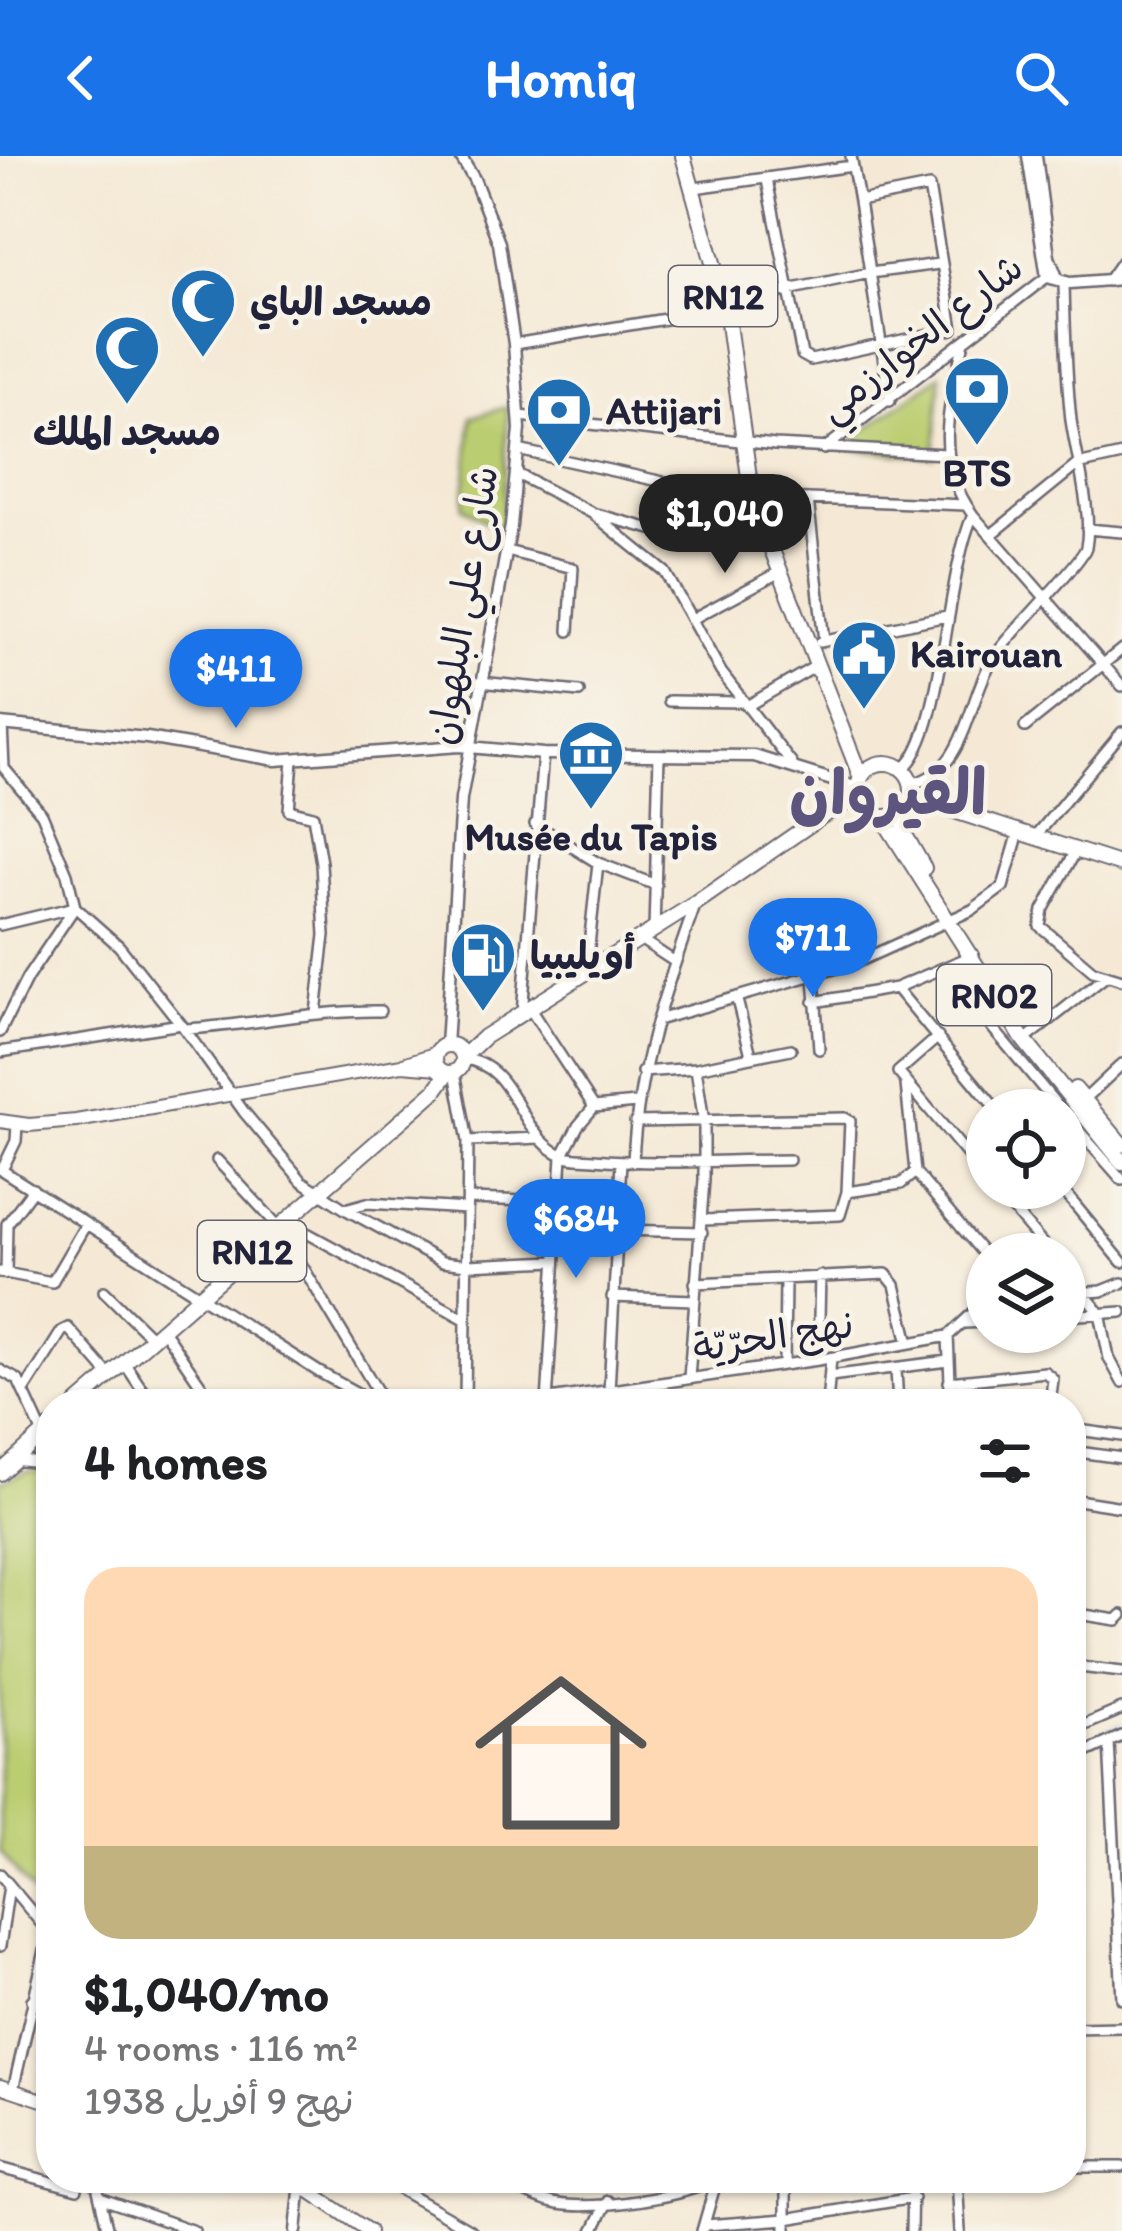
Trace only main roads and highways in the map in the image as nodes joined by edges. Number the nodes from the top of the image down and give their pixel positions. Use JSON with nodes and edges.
{"nodes":[{"id":1,"x":683,"y":156,"type":"edge"},
{"id":2,"x":860,"y":787,"type":"junction"},
{"id":3,"x":911,"y":790,"type":"junction"},
{"id":4,"x":902,"y":811,"type":"junction"},
{"id":5,"x":882,"y":817,"type":"junction"},
{"id":6,"x":1122,"y":865,"type":"edge"},
{"id":7,"x":950,"y":919,"type":"junction"},
{"id":8,"x":972,"y":956,"type":"junction"},
{"id":9,"x":450,"y":1060,"type":"junction"},
{"id":10,"x":0,"y":1121,"type":"edge"},
{"id":11,"x":1122,"y":1145,"type":"edge"},
{"id":12,"x":1122,"y":1162,"type":"edge"},
{"id":13,"x":95,"y":1389,"type":"edge"},
{"id":14,"x":36,"y":1439,"type":"edge"},
{"id":15,"x":5,"y":1466,"type":"edge"},
{"id":16,"x":6,"y":2088,"type":"edge"},
{"id":17,"x":36,"y":2098,"type":"edge"},
{"id":18,"x":317,"y":2193,"type":"edge"},
{"id":19,"x":369,"y":2231,"type":"edge"}],
"edges":[{"from":1,"to":2,"type":"main road","number":"RN12"},
{"from":2,"to":3,"type":"main road"},
{"from":2,"to":5,"type":"main road"},
{"from":2,"to":9,"type":"main road"},
{"from":3,"to":4,"type":"main road"},
{"from":3,"to":6,"type":"main road"},
{"from":4,"to":5,"type":"main road"},
{"from":4,"to":7,"type":"main road","number":"RN02"},
{"from":5,"to":7,"type":"main road","number":"RN02"},
{"from":7,"to":8,"type":"main road","number":"RN02"},
{"from":8,"to":11,"type":"main road","number":"RN02"},
{"from":8,"to":12,"type":"main road","number":"RN02"},
{"from":9,"to":10,"type":"main road"},
{"from":9,"to":13,"type":"main road","number":"RN12"},
{"from":14,"to":15,"type":"main road"},
{"from":16,"to":17,"type":"main road"},
{"from":18,"to":19,"type":"main road"}]}
